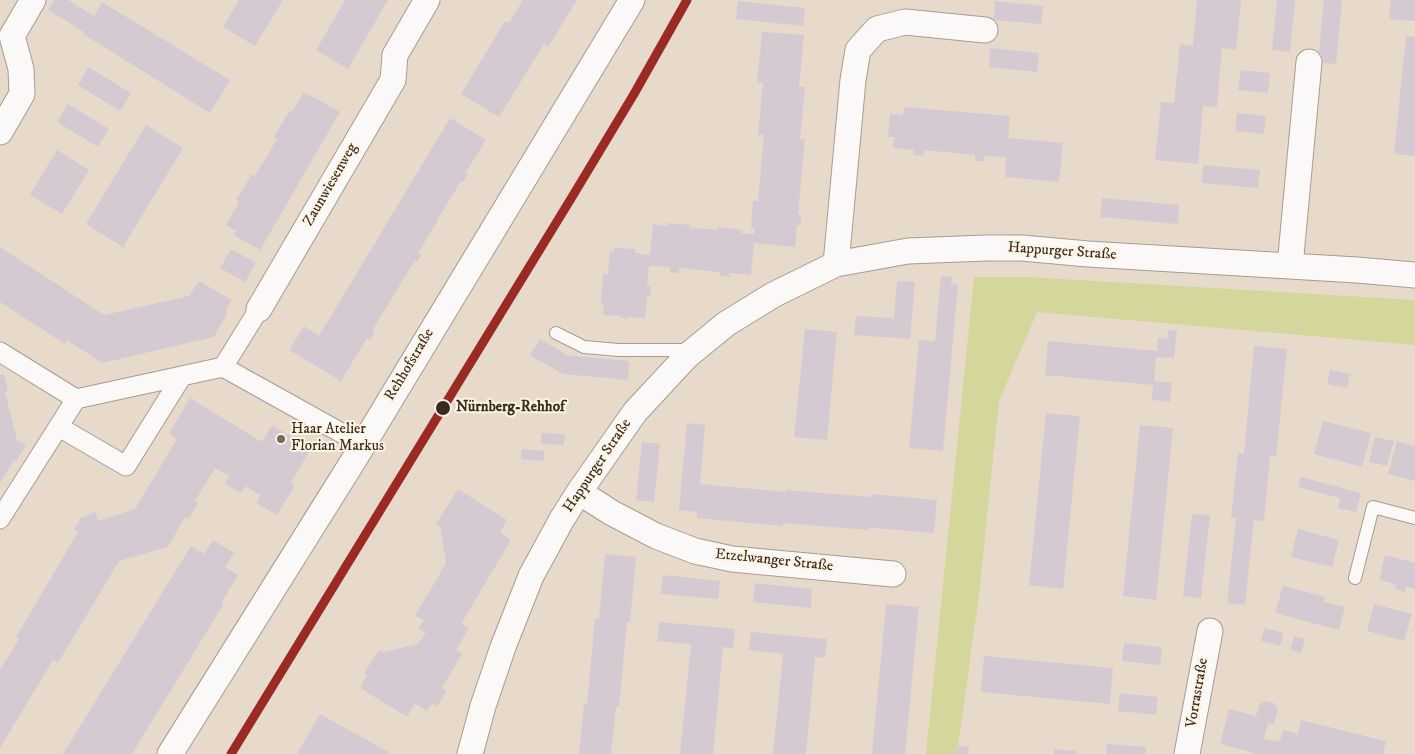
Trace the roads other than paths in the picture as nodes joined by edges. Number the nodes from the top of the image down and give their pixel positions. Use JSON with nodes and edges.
{"nodes":[{"id":1,"x":33,"y":0,"type":"edge"},
{"id":2,"x":427,"y":0,"type":"edge"},
{"id":3,"x":632,"y":0,"type":"edge"},
{"id":4,"x":986,"y":30,"type":"dead end"},
{"id":5,"x":1309,"y":62,"type":"dead end"},
{"id":6,"x":0,"y":132,"type":"edge"},
{"id":7,"x":836,"y":264,"type":"junction"},
{"id":8,"x":1290,"y":266,"type":"junction"},
{"id":9,"x":1415,"y":275,"type":"edge"},
{"id":10,"x":259,"y":309,"type":"joint"},
{"id":11,"x":556,"y":333,"type":"dead end"},
{"id":12,"x":694,"y":350,"type":"junction"},
{"id":13,"x":0,"y":352,"type":"edge"},
{"id":14,"x":223,"y":367,"type":"junction"},
{"id":15,"x":182,"y":376,"type":"junction"},
{"id":16,"x":76,"y":399,"type":"junction"},
{"id":17,"x":59,"y":426,"type":"junction"},
{"id":18,"x":362,"y":445,"type":"junction"},
{"id":19,"x":579,"y":492,"type":"junction"},
{"id":20,"x":1415,"y":518,"type":"edge"},
{"id":21,"x":0,"y":520,"type":"edge"},
{"id":22,"x":893,"y":574,"type":"dead end"},
{"id":23,"x":1355,"y":578,"type":"dead end"},
{"id":24,"x":1210,"y":631,"type":"dead end"},
{"id":25,"x":170,"y":754,"type":"edge"},
{"id":26,"x":470,"y":754,"type":"edge"},
{"id":27,"x":1187,"y":754,"type":"edge"}],
"edges":[{"from":1,"to":6,"type":"street"},
{"from":2,"to":10,"type":"street","name":"Zaunwiesenweg"},
{"from":3,"to":18,"type":"street","name":"Rehhofstraße"},
{"from":4,"to":7,"type":"street"},
{"from":5,"to":8,"type":"street"},
{"from":7,"to":8,"type":"street","name":"Happurger Straße"},
{"from":7,"to":12,"type":"street","name":"Happurger Straße"},
{"from":8,"to":9,"type":"street","name":"Happurger Straße"},
{"from":10,"to":14,"type":"street","name":"Zaunwiesenweg"},
{"from":11,"to":12,"type":"lane"},
{"from":12,"to":19,"type":"street","name":"Happurger Straße"},
{"from":13,"to":16,"type":"street"},
{"from":14,"to":15,"type":"street"},
{"from":14,"to":18,"type":"street"},
{"from":15,"to":16,"type":"street"},
{"from":15,"to":17,"type":"street"},
{"from":16,"to":17,"type":"street"},
{"from":17,"to":21,"type":"street"},
{"from":18,"to":25,"type":"street","name":"Rehhofstraße"},
{"from":19,"to":22,"type":"street","name":"Etzelwanger Straße"},
{"from":19,"to":26,"type":"street","name":"Happurger Straße"},
{"from":20,"to":23,"type":"lane"},
{"from":24,"to":27,"type":"street","name":"Vorrastraße"}]}
